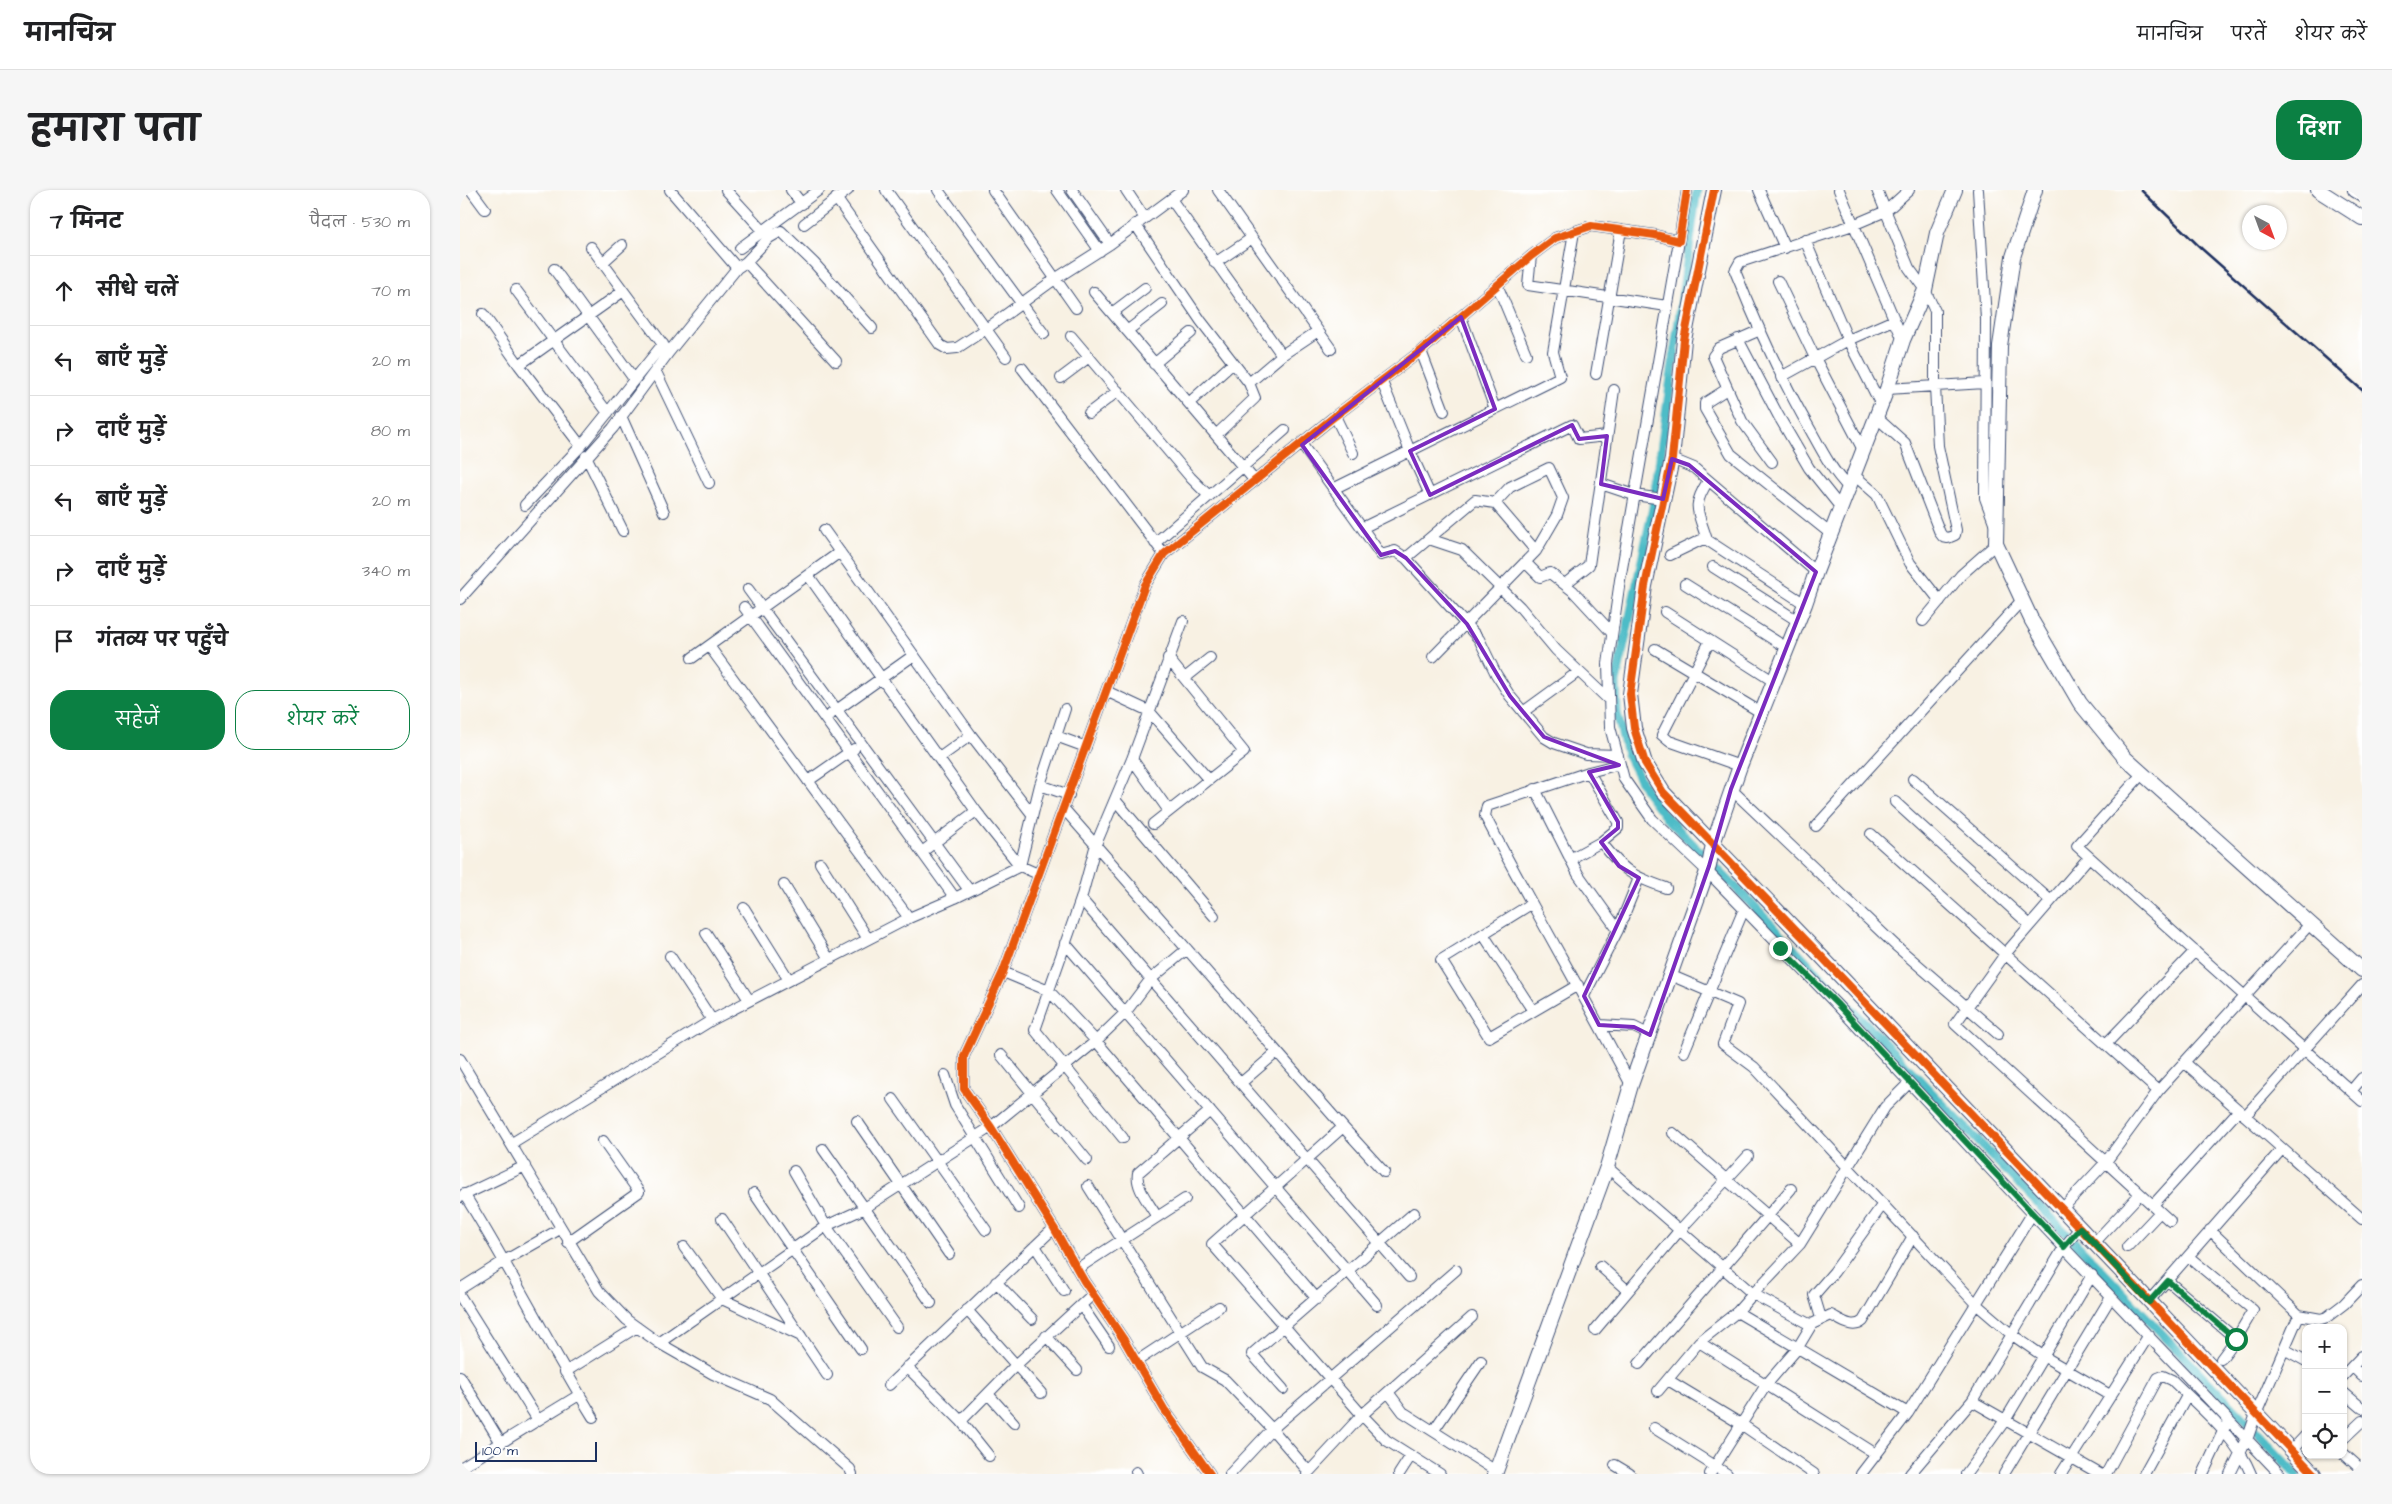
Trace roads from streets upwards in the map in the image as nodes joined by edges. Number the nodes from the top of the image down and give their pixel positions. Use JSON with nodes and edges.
{"nodes":[{"id":1,"x":466,"y":190,"type":"edge"},
{"id":2,"x":471,"y":190,"type":"edge"},
{"id":3,"x":670,"y":190,"type":"edge"},
{"id":4,"x":726,"y":190,"type":"edge"},
{"id":5,"x":792,"y":190,"type":"edge"},
{"id":6,"x":819,"y":190,"type":"edge"},
{"id":7,"x":848,"y":190,"type":"edge"},
{"id":8,"x":886,"y":190,"type":"edge"},
{"id":9,"x":938,"y":190,"type":"edge"},
{"id":10,"x":993,"y":190,"type":"edge"},
{"id":11,"x":1072,"y":190,"type":"edge"},
{"id":12,"x":1126,"y":190,"type":"edge"},
{"id":13,"x":1218,"y":190,"type":"edge"},
{"id":14,"x":1687,"y":190,"type":"edge"},
{"id":15,"x":1716,"y":190,"type":"edge"},
{"id":16,"x":1759,"y":190,"type":"edge"},
{"id":17,"x":1838,"y":190,"type":"edge"},
{"id":18,"x":1878,"y":190,"type":"edge"},
{"id":19,"x":1910,"y":190,"type":"edge"},
{"id":20,"x":1955,"y":190,"type":"edge"},
{"id":21,"x":1978,"y":190,"type":"edge"},
{"id":22,"x":2035,"y":190,"type":"edge"},
{"id":23,"x":2318,"y":190,"type":"edge"},
{"id":24,"x":2355,"y":190,"type":"edge"},
{"id":25,"x":1061,"y":192,"type":"edge"},
{"id":26,"x":1177,"y":193,"type":"edge"},
{"id":27,"x":460,"y":194,"type":"edge"},
{"id":28,"x":2362,"y":194,"type":"edge"},
{"id":29,"x":836,"y":198,"type":"junction"},
{"id":30,"x":802,"y":204,"type":"junction"},
{"id":31,"x":485,"y":208,"type":"dead end"},
{"id":32,"x":1886,"y":211,"type":"junction"},
{"id":33,"x":1144,"y":217,"type":"junction"},
{"id":34,"x":2362,"y":218,"type":"edge"},
{"id":35,"x":804,"y":224,"type":"dead end"},
{"id":36,"x":1134,"y":224,"type":"junction"},
{"id":37,"x":1853,"y":225,"type":"junction"},
{"id":38,"x":1621,"y":230,"type":"junction"},
{"id":39,"x":1574,"y":232,"type":"junction"},
{"id":40,"x":766,"y":234,"type":"junction"},
{"id":41,"x":1252,"y":238,"type":"junction"},
{"id":42,"x":1806,"y":240,"type":"junction"},
{"id":43,"x":1679,"y":241,"type":"junction"},
{"id":44,"x":1110,"y":244,"type":"junction"},
{"id":45,"x":622,"y":245,"type":"dead end"},
{"id":46,"x":591,"y":247,"type":"dead end"},
{"id":47,"x":740,"y":248,"type":"dead end"},
{"id":48,"x":1784,"y":248,"type":"junction"},
{"id":49,"x":1100,"y":251,"type":"junction"},
{"id":50,"x":1531,"y":256,"type":"junction"},
{"id":51,"x":746,"y":262,"type":"junction"},
{"id":52,"x":602,"y":263,"type":"junction"},
{"id":53,"x":1215,"y":263,"type":"junction"},
{"id":54,"x":737,"y":268,"type":"junction"},
{"id":55,"x":554,"y":269,"type":"dead end"},
{"id":56,"x":1055,"y":279,"type":"junction"},
{"id":57,"x":1778,"y":281,"type":"dead end"},
{"id":58,"x":1498,"y":287,"type":"junction"},
{"id":59,"x":1145,"y":288,"type":"dead end"},
{"id":60,"x":516,"y":290,"type":"dead end"},
{"id":61,"x":1925,"y":290,"type":"junction"},
{"id":62,"x":1564,"y":291,"type":"junction"},
{"id":63,"x":622,"y":292,"type":"junction"},
{"id":64,"x":1094,"y":292,"type":"dead end"},
{"id":65,"x":1609,"y":297,"type":"junction"},
{"id":66,"x":1022,"y":303,"type":"junction"},
{"id":67,"x":1162,"y":304,"type":"dead end"},
{"id":68,"x":1667,"y":306,"type":"junction"},
{"id":69,"x":1076,"y":308,"type":"dead end"},
{"id":70,"x":1112,"y":313,"type":"junction"},
{"id":71,"x":483,"y":314,"type":"dead end"},
{"id":72,"x":587,"y":316,"type":"junction"},
{"id":73,"x":1461,"y":317,"type":"junction"},
{"id":74,"x":1894,"y":320,"type":"junction"},
{"id":75,"x":872,"y":328,"type":"dead end"},
{"id":76,"x":986,"y":329,"type":"junction"},
{"id":77,"x":1758,"y":330,"type":"junction"},
{"id":78,"x":1127,"y":331,"type":"junction"},
{"id":79,"x":1318,"y":331,"type":"junction"},
{"id":80,"x":1191,"y":333,"type":"dead end"},
{"id":81,"x":1044,"y":334,"type":"dead end"},
{"id":82,"x":1071,"y":336,"type":"dead end"},
{"id":83,"x":1738,"y":338,"type":"junction"},
{"id":84,"x":553,"y":340,"type":"junction"},
{"id":85,"x":1848,"y":340,"type":"junction"},
{"id":86,"x":1903,"y":340,"type":"junction"},
{"id":87,"x":666,"y":348,"type":"junction"},
{"id":88,"x":1331,"y":349,"type":"dead end"},
{"id":89,"x":1421,"y":351,"type":"junction"},
{"id":90,"x":1526,"y":354,"type":"dead end"},
{"id":91,"x":1282,"y":355,"type":"junction"},
{"id":92,"x":1089,"y":357,"type":"junction"},
{"id":93,"x":1006,"y":358,"type":"dead end"},
{"id":94,"x":1815,"y":358,"type":"junction"},
{"id":95,"x":836,"y":361,"type":"dead end"},
{"id":96,"x":1234,"y":363,"type":"junction"},
{"id":97,"x":1154,"y":364,"type":"junction"},
{"id":98,"x":519,"y":365,"type":"junction"},
{"id":99,"x":1022,"y":368,"type":"dead end"},
{"id":100,"x":656,"y":372,"type":"junction"},
{"id":101,"x":1596,"y":374,"type":"dead end"},
{"id":102,"x":1781,"y":377,"type":"junction"},
{"id":103,"x":1061,"y":378,"type":"dead end"},
{"id":104,"x":634,"y":379,"type":"junction"},
{"id":105,"x":1382,"y":382,"type":"junction"},
{"id":106,"x":1249,"y":383,"type":"junction"},
{"id":107,"x":1985,"y":384,"type":"junction"},
{"id":108,"x":1935,"y":386,"type":"junction"},
{"id":109,"x":1727,"y":389,"type":"junction"},
{"id":110,"x":1887,"y":389,"type":"junction"},
{"id":111,"x":1614,"y":390,"type":"dead end"},
{"id":112,"x":1118,"y":391,"type":"junction"},
{"id":113,"x":1189,"y":402,"type":"junction"},
{"id":114,"x":1495,"y":409,"type":"junction"},
{"id":115,"x":1878,"y":410,"type":"junction"},
{"id":116,"x":1444,"y":412,"type":"dead end"},
{"id":117,"x":608,"y":413,"type":"junction"},
{"id":118,"x":1089,"y":413,"type":"dead end"},
{"id":119,"x":621,"y":416,"type":"junction"},
{"id":120,"x":1335,"y":416,"type":"junction"},
{"id":121,"x":1285,"y":430,"type":"dead end"},
{"id":122,"x":1216,"y":435,"type":"junction"},
{"id":123,"x":1607,"y":436,"type":"junction"},
{"id":124,"x":1302,"y":445,"type":"junction"},
{"id":125,"x":581,"y":446,"type":"junction"},
{"id":126,"x":1863,"y":450,"type":"junction"},
{"id":127,"x":1410,"y":451,"type":"junction"},
{"id":128,"x":1353,"y":453,"type":"dead end"},
{"id":129,"x":586,"y":456,"type":"junction"},
{"id":130,"x":1672,"y":459,"type":"junction"},
{"id":131,"x":1772,"y":462,"type":"dead end"},
{"id":132,"x":1250,"y":474,"type":"junction"},
{"id":133,"x":1708,"y":481,"type":"junction"},
{"id":134,"x":1852,"y":481,"type":"junction"},
{"id":135,"x":709,"y":483,"type":"dead end"},
{"id":136,"x":1601,"y":484,"type":"junction"},
{"id":137,"x":1333,"y":489,"type":"junction"},
{"id":138,"x":1208,"y":495,"type":"junction"},
{"id":139,"x":1430,"y":495,"type":"junction"},
{"id":140,"x":1634,"y":495,"type":"junction"},
{"id":141,"x":1657,"y":498,"type":"junction"},
{"id":142,"x":1495,"y":503,"type":"junction"},
{"id":143,"x":525,"y":505,"type":"dead end"},
{"id":144,"x":1841,"y":508,"type":"junction"},
{"id":145,"x":664,"y":512,"type":"dead end"},
{"id":146,"x":1995,"y":526,"type":"junction"},
{"id":147,"x":1362,"y":528,"type":"junction"},
{"id":148,"x":824,"y":530,"type":"dead end"},
{"id":149,"x":623,"y":531,"type":"dead end"},
{"id":150,"x":1830,"y":534,"type":"junction"},
{"id":151,"x":1429,"y":539,"type":"junction"},
{"id":152,"x":1708,"y":540,"type":"junction"},
{"id":153,"x":1996,"y":544,"type":"junction"},
{"id":154,"x":1159,"y":548,"type":"junction"},
{"id":155,"x":1536,"y":551,"type":"junction"},
{"id":156,"x":840,"y":552,"type":"junction"},
{"id":157,"x":1670,"y":555,"type":"dead end"},
{"id":158,"x":1406,"y":558,"type":"junction"},
{"id":159,"x":1525,"y":562,"type":"junction"},
{"id":160,"x":1714,"y":567,"type":"dead end"},
{"id":161,"x":1816,"y":572,"type":"junction"},
{"id":162,"x":808,"y":575,"type":"junction"},
{"id":163,"x":1565,"y":584,"type":"junction"},
{"id":164,"x":1685,"y":584,"type":"dead end"},
{"id":165,"x":1501,"y":587,"type":"junction"},
{"id":166,"x":748,"y":589,"type":"dead end"},
{"id":167,"x":460,"y":599,"type":"edge"},
{"id":168,"x":2022,"y":600,"type":"junction"},
{"id":169,"x":1940,"y":601,"type":"junction"},
{"id":170,"x":1805,"y":604,"type":"junction"},
{"id":171,"x":744,"y":606,"type":"dead end"},
{"id":172,"x":762,"y":608,"type":"junction"},
{"id":173,"x":1665,"y":612,"type":"dead end"},
{"id":174,"x":752,"y":615,"type":"junction"},
{"id":175,"x":1183,"y":621,"type":"dead end"},
{"id":176,"x":1798,"y":621,"type":"junction"},
{"id":177,"x":1923,"y":621,"type":"dead end"},
{"id":178,"x":1467,"y":624,"type":"junction"},
{"id":179,"x":1612,"y":633,"type":"junction"},
{"id":180,"x":1710,"y":641,"type":"junction"},
{"id":181,"x":708,"y":646,"type":"junction"},
{"id":182,"x":1787,"y":648,"type":"junction"},
{"id":183,"x":1655,"y":649,"type":"dead end"},
{"id":184,"x":914,"y":655,"type":"junction"},
{"id":185,"x":1433,"y":657,"type":"dead end"},
{"id":186,"x":692,"y":658,"type":"dead end"},
{"id":187,"x":1168,"y":658,"type":"junction"},
{"id":188,"x":1210,"y":658,"type":"dead end"},
{"id":189,"x":1578,"y":672,"type":"junction"},
{"id":190,"x":1693,"y":672,"type":"junction"},
{"id":191,"x":881,"y":678,"type":"junction"},
{"id":192,"x":1184,"y":678,"type":"junction"},
{"id":193,"x":1773,"y":680,"type":"junction"},
{"id":194,"x":1106,"y":691,"type":"junction"},
{"id":195,"x":1609,"y":700,"type":"junction"},
{"id":196,"x":1066,"y":709,"type":"dead end"},
{"id":197,"x":836,"y":711,"type":"junction"},
{"id":198,"x":1149,"y":711,"type":"junction"},
{"id":199,"x":1523,"y":712,"type":"junction"},
{"id":200,"x":1762,"y":713,"type":"junction"},
{"id":201,"x":825,"y":718,"type":"junction"},
{"id":202,"x":971,"y":735,"type":"junction"},
{"id":203,"x":1056,"y":736,"type":"junction"},
{"id":204,"x":861,"y":744,"type":"junction"},
{"id":205,"x":1079,"y":744,"type":"junction"},
{"id":206,"x":850,"y":752,"type":"junction"},
{"id":207,"x":939,"y":758,"type":"junction"},
{"id":208,"x":1132,"y":759,"type":"junction"},
{"id":209,"x":1619,"y":760,"type":"junction"},
{"id":210,"x":1740,"y":766,"type":"junction"},
{"id":211,"x":1589,"y":772,"type":"junction"},
{"id":212,"x":2142,"y":774,"type":"junction"},
{"id":213,"x":1913,"y":778,"type":"dead end"},
{"id":214,"x":1209,"y":780,"type":"junction"},
{"id":215,"x":808,"y":781,"type":"junction"},
{"id":216,"x":1040,"y":785,"type":"junction"},
{"id":217,"x":1535,"y":789,"type":"junction"},
{"id":218,"x":1732,"y":789,"type":"junction"},
{"id":219,"x":1062,"y":792,"type":"junction"},
{"id":220,"x":1116,"y":800,"type":"junction"},
{"id":221,"x":1895,"y":802,"type":"dead end"},
{"id":222,"x":1064,"y":808,"type":"junction"},
{"id":223,"x":976,"y":811,"type":"junction"},
{"id":224,"x":1170,"y":811,"type":"junction"},
{"id":225,"x":1032,"y":814,"type":"junction"},
{"id":226,"x":1153,"y":824,"type":"dead end"},
{"id":227,"x":1816,"y":826,"type":"dead end"},
{"id":228,"x":1871,"y":834,"type":"dead end"},
{"id":229,"x":935,"y":842,"type":"junction"},
{"id":230,"x":1601,"y":842,"type":"junction"},
{"id":231,"x":1096,"y":844,"type":"junction"},
{"id":232,"x":1713,"y":848,"type":"junction"},
{"id":233,"x":922,"y":852,"type":"junction"},
{"id":234,"x":2089,"y":857,"type":"junction"},
{"id":235,"x":1570,"y":859,"type":"junction"},
{"id":236,"x":820,"y":863,"type":"dead end"},
{"id":237,"x":1708,"y":868,"type":"junction"},
{"id":238,"x":1029,"y":870,"type":"junction"},
{"id":239,"x":1639,"y":878,"type":"junction"},
{"id":240,"x":784,"y":885,"type":"dead end"},
{"id":241,"x":1666,"y":888,"type":"dead end"},
{"id":242,"x":970,"y":890,"type":"junction"},
{"id":243,"x":955,"y":898,"type":"junction"},
{"id":244,"x":1080,"y":898,"type":"junction"},
{"id":245,"x":2051,"y":900,"type":"junction"},
{"id":246,"x":1531,"y":904,"type":"junction"},
{"id":247,"x":744,"y":908,"type":"dead end"},
{"id":248,"x":1744,"y":909,"type":"junction"},
{"id":249,"x":1214,"y":916,"type":"dead end"},
{"id":250,"x":909,"y":918,"type":"junction"},
{"id":251,"x":2310,"y":924,"type":"junction"},
{"id":252,"x":2030,"y":925,"type":"junction"},
{"id":253,"x":1618,"y":930,"type":"junction"},
{"id":254,"x":706,"y":933,"type":"dead end"},
{"id":255,"x":1483,"y":934,"type":"junction"},
{"id":256,"x":868,"y":939,"type":"junction"},
{"id":257,"x":1065,"y":943,"type":"junction"},
{"id":258,"x":1186,"y":949,"type":"junction"},
{"id":259,"x":2195,"y":951,"type":"junction"},
{"id":260,"x":2006,"y":953,"type":"junction"},
{"id":261,"x":670,"y":956,"type":"dead end"},
{"id":262,"x":830,"y":959,"type":"junction"},
{"id":263,"x":2362,"y":970,"type":"edge"},
{"id":264,"x":1003,"y":972,"type":"junction"},
{"id":265,"x":1670,"y":974,"type":"junction"},
{"id":266,"x":789,"y":980,"type":"junction"},
{"id":267,"x":1150,"y":980,"type":"junction"},
{"id":268,"x":1578,"y":985,"type":"junction"},
{"id":269,"x":2362,"y":985,"type":"edge"},
{"id":270,"x":1049,"y":991,"type":"junction"},
{"id":271,"x":1708,"y":992,"type":"junction"},
{"id":272,"x":1584,"y":996,"type":"junction"},
{"id":273,"x":2245,"y":996,"type":"junction"},
{"id":274,"x":749,"y":1000,"type":"junction"},
{"id":275,"x":1968,"y":1008,"type":"junction"},
{"id":276,"x":1533,"y":1011,"type":"junction"},
{"id":277,"x":1126,"y":1013,"type":"junction"},
{"id":278,"x":712,"y":1020,"type":"junction"},
{"id":279,"x":1600,"y":1025,"type":"junction"},
{"id":280,"x":1642,"y":1031,"type":"junction"},
{"id":281,"x":1998,"y":1034,"type":"dead end"},
{"id":282,"x":1096,"y":1041,"type":"junction"},
{"id":283,"x":2106,"y":1044,"type":"junction"},
{"id":284,"x":2304,"y":1049,"type":"junction"},
{"id":285,"x":1277,"y":1052,"type":"junction"},
{"id":286,"x":1684,"y":1052,"type":"dead end"},
{"id":287,"x":1001,"y":1055,"type":"dead end"},
{"id":288,"x":460,"y":1059,"type":"edge"},
{"id":289,"x":2184,"y":1062,"type":"junction"},
{"id":290,"x":1065,"y":1068,"type":"junction"},
{"id":291,"x":945,"y":1075,"type":"dead end"},
{"id":292,"x":2362,"y":1078,"type":"edge"},
{"id":293,"x":1241,"y":1083,"type":"junction"},
{"id":294,"x":1909,"y":1083,"type":"junction"},
{"id":295,"x":1631,"y":1085,"type":"junction"},
{"id":296,"x":2158,"y":1091,"type":"junction"},
{"id":297,"x":2351,"y":1091,"type":"junction"},
{"id":298,"x":1032,"y":1094,"type":"junction"},
{"id":299,"x":894,"y":1100,"type":"dead end"},
{"id":300,"x":2362,"y":1101,"type":"edge"},
{"id":301,"x":1210,"y":1111,"type":"junction"},
{"id":302,"x":2242,"y":1113,"type":"junction"},
{"id":303,"x":857,"y":1121,"type":"dead end"},
{"id":304,"x":1343,"y":1127,"type":"junction"},
{"id":305,"x":982,"y":1132,"type":"junction"},
{"id":306,"x":1673,"y":1133,"type":"dead end"},
{"id":307,"x":1123,"y":1138,"type":"dead end"},
{"id":308,"x":1178,"y":1138,"type":"junction"},
{"id":309,"x":603,"y":1141,"type":"dead end"},
{"id":310,"x":512,"y":1143,"type":"junction"},
{"id":311,"x":823,"y":1149,"type":"dead end"},
{"id":312,"x":2282,"y":1149,"type":"junction"},
{"id":313,"x":1748,"y":1156,"type":"dead end"},
{"id":314,"x":1307,"y":1159,"type":"junction"},
{"id":315,"x":1087,"y":1160,"type":"dead end"},
{"id":316,"x":939,"y":1161,"type":"junction"},
{"id":317,"x":2105,"y":1163,"type":"junction"},
{"id":318,"x":525,"y":1166,"type":"junction"},
{"id":319,"x":1848,"y":1166,"type":"junction"},
{"id":320,"x":1607,"y":1167,"type":"junction"},
{"id":321,"x":794,"y":1171,"type":"dead end"},
{"id":322,"x":1384,"y":1172,"type":"dead end"},
{"id":323,"x":1726,"y":1180,"type":"junction"},
{"id":324,"x":900,"y":1184,"type":"junction"},
{"id":325,"x":1088,"y":1186,"type":"dead end"},
{"id":326,"x":1276,"y":1187,"type":"junction"},
{"id":327,"x":1791,"y":1189,"type":"dead end"},
{"id":328,"x":754,"y":1193,"type":"dead end"},
{"id":329,"x":2140,"y":1194,"type":"junction"},
{"id":330,"x":462,"y":1196,"type":"edge"},
{"id":331,"x":1185,"y":1199,"type":"dead end"},
{"id":332,"x":1883,"y":1204,"type":"junction"},
{"id":333,"x":1019,"y":1208,"type":"dead end"},
{"id":334,"x":2156,"y":1208,"type":"junction"},
{"id":335,"x":863,"y":1209,"type":"junction"},
{"id":336,"x":2062,"y":1209,"type":"junction"},
{"id":337,"x":1414,"y":1213,"type":"dead end"},
{"id":338,"x":2032,"y":1214,"type":"junction"},
{"id":339,"x":1245,"y":1215,"type":"junction"},
{"id":340,"x":1768,"y":1216,"type":"junction"},
{"id":341,"x":1157,"y":1217,"type":"junction"},
{"id":342,"x":722,"y":1219,"type":"dead end"},
{"id":343,"x":2362,"y":1219,"type":"edge"},
{"id":344,"x":2170,"y":1221,"type":"dead end"},
{"id":345,"x":826,"y":1226,"type":"junction"},
{"id":346,"x":560,"y":1229,"type":"junction"},
{"id":347,"x":986,"y":1230,"type":"dead end"},
{"id":348,"x":1679,"y":1230,"type":"junction"},
{"id":349,"x":2079,"y":1230,"type":"junction"},
{"id":350,"x":2210,"y":1230,"type":"junction"},
{"id":351,"x":1050,"y":1232,"type":"junction"},
{"id":352,"x":1913,"y":1236,"type":"junction"},
{"id":353,"x":1121,"y":1240,"type":"junction"},
{"id":354,"x":568,"y":1242,"type":"junction"},
{"id":355,"x":2094,"y":1242,"type":"junction"},
{"id":356,"x":1380,"y":1243,"type":"junction"},
{"id":357,"x":1800,"y":1244,"type":"junction"},
{"id":358,"x":2066,"y":1245,"type":"junction"},
{"id":359,"x":1034,"y":1246,"type":"junction"},
{"id":360,"x":684,"y":1247,"type":"dead end"},
{"id":361,"x":2127,"y":1247,"type":"dead end"},
{"id":362,"x":792,"y":1250,"type":"junction"},
{"id":363,"x":949,"y":1254,"type":"dead end"},
{"id":364,"x":2189,"y":1257,"type":"junction"},
{"id":365,"x":504,"y":1261,"type":"junction"},
{"id":366,"x":1600,"y":1266,"type":"dead end"},
{"id":367,"x":1723,"y":1268,"type":"junction"},
{"id":368,"x":1077,"y":1269,"type":"junction"},
{"id":369,"x":1456,"y":1270,"type":"dead end"},
{"id":370,"x":1349,"y":1271,"type":"junction"},
{"id":371,"x":759,"y":1272,"type":"junction"},
{"id":372,"x":2092,"y":1275,"type":"junction"},
{"id":373,"x":1409,"y":1277,"type":"dead end"},
{"id":374,"x":2168,"y":1281,"type":"junction"},
{"id":375,"x":996,"y":1282,"type":"junction"},
{"id":376,"x":2362,"y":1285,"type":"edge"},
{"id":377,"x":460,"y":1289,"type":"edge"},
{"id":378,"x":1064,"y":1291,"type":"dead end"},
{"id":379,"x":1628,"y":1292,"type":"junction"},
{"id":380,"x":1753,"y":1294,"type":"junction"},
{"id":381,"x":460,"y":1296,"type":"edge"},
{"id":382,"x":2111,"y":1297,"type":"junction"},
{"id":383,"x":722,"y":1299,"type":"junction"},
{"id":384,"x":1087,"y":1299,"type":"junction"},
{"id":385,"x":1317,"y":1299,"type":"junction"},
{"id":386,"x":2149,"y":1302,"type":"junction"},
{"id":387,"x":931,"y":1303,"type":"dead end"},
{"id":388,"x":1976,"y":1304,"type":"junction"},
{"id":389,"x":1377,"y":1305,"type":"dead end"},
{"id":390,"x":1219,"y":1307,"type":"dead end"},
{"id":391,"x":967,"y":1310,"type":"junction"},
{"id":392,"x":1737,"y":1312,"type":"junction"},
{"id":393,"x":2299,"y":1315,"type":"junction"},
{"id":394,"x":1472,"y":1317,"type":"dead end"},
{"id":395,"x":1032,"y":1319,"type":"dead end"},
{"id":396,"x":1817,"y":1321,"type":"junction"},
{"id":397,"x":637,"y":1327,"type":"junction"},
{"id":398,"x":897,"y":1328,"type":"dead end"},
{"id":399,"x":1285,"y":1328,"type":"junction"},
{"id":400,"x":1596,"y":1330,"type":"dead end"},
{"id":401,"x":1180,"y":1333,"type":"junction"},
{"id":402,"x":2011,"y":1334,"type":"junction"},
{"id":403,"x":2149,"y":1335,"type":"junction"},
{"id":404,"x":802,"y":1336,"type":"junction"},
{"id":405,"x":1046,"y":1336,"type":"junction"},
{"id":406,"x":2236,"y":1339,"type":"junction"},
{"id":407,"x":1699,"y":1342,"type":"junction"},
{"id":408,"x":659,"y":1343,"type":"junction"},
{"id":409,"x":1109,"y":1346,"type":"dead end"},
{"id":410,"x":861,"y":1348,"type":"dead end"},
{"id":411,"x":1797,"y":1348,"type":"junction"},
{"id":412,"x":2284,"y":1349,"type":"junction"},
{"id":413,"x":2044,"y":1356,"type":"junction"},
{"id":414,"x":2362,"y":1356,"type":"edge"},
{"id":415,"x":2221,"y":1359,"type":"dead end"},
{"id":416,"x":2302,"y":1359,"type":"edge"},
{"id":417,"x":1137,"y":1361,"type":"junction"},
{"id":418,"x":1481,"y":1362,"type":"dead end"},
{"id":419,"x":1640,"y":1364,"type":"dead end"},
{"id":420,"x":1016,"y":1366,"type":"junction"},
{"id":421,"x":907,"y":1367,"type":"junction"},
{"id":422,"x":2352,"y":1367,"type":"junction"},
{"id":423,"x":2068,"y":1368,"type":"junction"},
{"id":424,"x":1077,"y":1370,"type":"dead end"},
{"id":425,"x":565,"y":1372,"type":"junction"},
{"id":426,"x":2347,"y":1372,"type":"edge"},
{"id":427,"x":827,"y":1375,"type":"dead end"},
{"id":428,"x":460,"y":1376,"type":"edge"},
{"id":429,"x":2362,"y":1376,"type":"edge"},
{"id":430,"x":1331,"y":1379,"type":"junction"},
{"id":431,"x":1668,"y":1380,"type":"junction"},
{"id":432,"x":889,"y":1385,"type":"dead end"},
{"id":433,"x":1766,"y":1385,"type":"junction"},
{"id":434,"x":1283,"y":1389,"type":"dead end"},
{"id":435,"x":1388,"y":1392,"type":"junction"},
{"id":436,"x":1658,"y":1392,"type":"dead end"},
{"id":437,"x":1042,"y":1393,"type":"dead end"},
{"id":438,"x":988,"y":1394,"type":"junction"},
{"id":439,"x":579,"y":1395,"type":"junction"},
{"id":440,"x":2110,"y":1395,"type":"junction"},
{"id":441,"x":2347,"y":1395,"type":"edge"},
{"id":442,"x":2187,"y":1396,"type":"junction"},
{"id":443,"x":1972,"y":1401,"type":"junction"},
{"id":444,"x":2362,"y":1408,"type":"edge"},
{"id":445,"x":1908,"y":1413,"type":"junction"},
{"id":446,"x":1362,"y":1415,"type":"junction"},
{"id":447,"x":593,"y":1417,"type":"dead end"},
{"id":448,"x":2255,"y":1418,"type":"junction"},
{"id":449,"x":538,"y":1420,"type":"junction"},
{"id":450,"x":2006,"y":1420,"type":"junction"},
{"id":451,"x":961,"y":1421,"type":"junction"},
{"id":452,"x":2228,"y":1421,"type":"junction"},
{"id":453,"x":2362,"y":1421,"type":"edge"},
{"id":454,"x":1014,"y":1423,"type":"dead end"},
{"id":455,"x":1742,"y":1424,"type":"junction"},
{"id":456,"x":1654,"y":1428,"type":"dead end"},
{"id":457,"x":1272,"y":1429,"type":"junction"},
{"id":458,"x":1434,"y":1430,"type":"junction"},
{"id":459,"x":2223,"y":1432,"type":"junction"},
{"id":460,"x":2027,"y":1434,"type":"junction"},
{"id":461,"x":2347,"y":1435,"type":"edge"},
{"id":462,"x":2248,"y":1439,"type":"junction"},
{"id":463,"x":2302,"y":1439,"type":"edge"},
{"id":464,"x":501,"y":1443,"type":"junction"},
{"id":465,"x":2291,"y":1451,"type":"junction"},
{"id":466,"x":2241,"y":1453,"type":"junction"},
{"id":467,"x":1876,"y":1454,"type":"junction"},
{"id":468,"x":989,"y":1456,"type":"dead end"},
{"id":469,"x":1410,"y":1457,"type":"junction"},
{"id":470,"x":2070,"y":1457,"type":"junction"},
{"id":471,"x":2347,"y":1457,"type":"edge"},
{"id":472,"x":462,"y":1463,"type":"edge"},
{"id":473,"x":1615,"y":1465,"type":"dead end"},
{"id":474,"x":1713,"y":1470,"type":"edge"},
{"id":475,"x":2362,"y":1470,"type":"edge"},
{"id":476,"x":1308,"y":1473,"type":"edge"},
{"id":477,"x":1495,"y":1473,"type":"edge"},
{"id":478,"x":852,"y":1474,"type":"edge"},
{"id":479,"x":1210,"y":1474,"type":"edge"},
{"id":480,"x":1230,"y":1474,"type":"edge"},
{"id":481,"x":1399,"y":1474,"type":"edge"},
{"id":482,"x":1440,"y":1474,"type":"edge"},
{"id":483,"x":1630,"y":1474,"type":"edge"},
{"id":484,"x":1727,"y":1474,"type":"edge"},
{"id":485,"x":1814,"y":1474,"type":"edge"},
{"id":486,"x":1861,"y":1474,"type":"edge"},
{"id":487,"x":1910,"y":1474,"type":"edge"},
{"id":488,"x":1966,"y":1474,"type":"edge"},
{"id":489,"x":2004,"y":1474,"type":"edge"},
{"id":490,"x":2061,"y":1474,"type":"edge"},
{"id":491,"x":2100,"y":1474,"type":"edge"},
{"id":492,"x":2106,"y":1474,"type":"edge"},
{"id":493,"x":2144,"y":1474,"type":"edge"},
{"id":494,"x":2204,"y":1474,"type":"edge"},
{"id":495,"x":2230,"y":1474,"type":"edge"},
{"id":496,"x":2250,"y":1474,"type":"edge"},
{"id":497,"x":2280,"y":1474,"type":"edge"},
{"id":498,"x":2314,"y":1474,"type":"edge"}],
"edges":[{"from":1,"to":27,"type":"street"},
{"from":2,"to":31,"type":"street"},
{"from":3,"to":54,"type":"street"},
{"from":4,"to":40,"type":"street"},
{"from":5,"to":30,"type":"street"},
{"from":6,"to":30,"type":"street"},
{"from":7,"to":29,"type":"street"},
{"from":8,"to":76,"type":"street"},
{"from":9,"to":66,"type":"street"},
{"from":10,"to":56,"type":"street"},
{"from":11,"to":44,"type":"street"},
{"from":12,"to":33,"type":"street"},
{"from":13,"to":41,"type":"street"},
{"from":14,"to":43,"type":"street"},
{"from":15,"to":130,"type":"street"},
{"from":16,"to":48,"type":"street"},
{"from":17,"to":37,"type":"street"},
{"from":18,"to":32,"type":"street"},
{"from":19,"to":32,"type":"street"},
{"from":20,"to":61,"type":"street"},
{"from":21,"to":107,"type":"street"},
{"from":22,"to":146,"type":"street"},
{"from":23,"to":34,"type":"street"},
{"from":24,"to":28,"type":"street"},
{"from":25,"to":49,"type":"street"},
{"from":26,"to":33,"type":"street"},
{"from":26,"to":53,"type":"street"},
{"from":29,"to":35,"type":"street"},
{"from":29,"to":76,"type":"street"},
{"from":30,"to":40,"type":"street"},
{"from":32,"to":37,"type":"street"},
{"from":32,"to":61,"type":"street"},
{"from":33,"to":36,"type":"street"},
{"from":36,"to":44,"type":"street"},
{"from":36,"to":96,"type":"street"},
{"from":37,"to":42,"type":"street"},
{"from":37,"to":74,"type":"street"},
{"from":38,"to":39,"type":"street"},
{"from":38,"to":43,"type":"street"},
{"from":38,"to":65,"type":"street"},
{"from":39,"to":50,"type":"street"},
{"from":39,"to":62,"type":"street"},
{"from":40,"to":47,"type":"street"},
{"from":40,"to":51,"type":"street"},
{"from":40,"to":75,"type":"street"},
{"from":41,"to":53,"type":"street"},
{"from":41,"to":79,"type":"street"},
{"from":42,"to":48,"type":"street"},
{"from":42,"to":85,"type":"street"},
{"from":43,"to":68,"type":"street"},
{"from":44,"to":49,"type":"street"},
{"from":45,"to":52,"type":"street"},
{"from":46,"to":52,"type":"street"},
{"from":48,"to":77,"type":"street"},
{"from":49,"to":56,"type":"street"},
{"from":50,"to":58,"type":"street"},
{"from":50,"to":62,"type":"street"},
{"from":51,"to":54,"type":"street"},
{"from":51,"to":95,"type":"street"},
{"from":52,"to":63,"type":"street"},
{"from":53,"to":91,"type":"street"},
{"from":54,"to":87,"type":"street"},
{"from":55,"to":72,"type":"street"},
{"from":56,"to":66,"type":"street"},
{"from":56,"to":69,"type":"street"},
{"from":57,"to":94,"type":"street"},
{"from":58,"to":73,"type":"street"},
{"from":58,"to":90,"type":"street"},
{"from":59,"to":70,"type":"street"},
{"from":60,"to":84,"type":"street"},
{"from":61,"to":86,"type":"street"},
{"from":61,"to":108,"type":"street"},
{"from":62,"to":65,"type":"street"},
{"from":62,"to":114,"type":"street"},
{"from":63,"to":72,"type":"street"},
{"from":63,"to":87,"type":"street"},
{"from":64,"to":70,"type":"street"},
{"from":65,"to":68,"type":"street"},
{"from":65,"to":101,"type":"street"},
{"from":66,"to":76,"type":"street"},
{"from":66,"to":81,"type":"street"},
{"from":67,"to":78,"type":"street"},
{"from":68,"to":140,"type":"street"},
{"from":70,"to":78,"type":"street"},
{"from":71,"to":98,"type":"street"},
{"from":72,"to":84,"type":"street"},
{"from":72,"to":104,"type":"street"},
{"from":73,"to":89,"type":"street"},
{"from":73,"to":114,"type":"street"},
{"from":74,"to":85,"type":"street"},
{"from":74,"to":86,"type":"street"},
{"from":76,"to":93,"type":"street"},
{"from":77,"to":83,"type":"street"},
{"from":77,"to":102,"type":"street"},
{"from":78,"to":97,"type":"street"},
{"from":79,"to":88,"type":"street"},
{"from":79,"to":91,"type":"street"},
{"from":80,"to":97,"type":"street"},
{"from":82,"to":92,"type":"street"},
{"from":83,"to":109,"type":"street"},
{"from":83,"to":144,"type":"street"},
{"from":84,"to":98,"type":"street"},
{"from":84,"to":117,"type":"street"},
{"from":85,"to":94,"type":"street"},
{"from":85,"to":115,"type":"street"},
{"from":86,"to":110,"type":"street"},
{"from":87,"to":100,"type":"street"},
{"from":87,"to":104,"type":"street"},
{"from":89,"to":105,"type":"street"},
{"from":89,"to":116,"type":"street"},
{"from":91,"to":106,"type":"street"},
{"from":92,"to":103,"type":"street"},
{"from":92,"to":112,"type":"street"},
{"from":94,"to":102,"type":"street"},
{"from":94,"to":126,"type":"street"},
{"from":96,"to":106,"type":"street"},
{"from":96,"to":113,"type":"street"},
{"from":97,"to":113,"type":"street"},
{"from":98,"to":125,"type":"street"},
{"from":99,"to":154,"type":"street"},
{"from":100,"to":119,"type":"street"},
{"from":100,"to":135,"type":"street"},
{"from":102,"to":134,"type":"street"},
{"from":104,"to":117,"type":"street"},
{"from":105,"to":120,"type":"street"},
{"from":105,"to":127,"type":"street"},
{"from":106,"to":122,"type":"street"},
{"from":107,"to":108,"type":"street"},
{"from":107,"to":146,"type":"street"},
{"from":108,"to":110,"type":"street"},
{"from":108,"to":115,"type":"street"},
{"from":109,"to":131,"type":"street"},
{"from":109,"to":150,"type":"street"},
{"from":110,"to":115,"type":"street"},
{"from":111,"to":123,"type":"street"},
{"from":112,"to":118,"type":"street"},
{"from":112,"to":138,"type":"street"},
{"from":113,"to":122,"type":"street"},
{"from":114,"to":127,"type":"street"},
{"from":115,"to":126,"type":"street"},
{"from":117,"to":125,"type":"street"},
{"from":119,"to":129,"type":"street"},
{"from":119,"to":145,"type":"street"},
{"from":120,"to":124,"type":"street"},
{"from":120,"to":128,"type":"street"},
{"from":121,"to":132,"type":"street"},
{"from":122,"to":132,"type":"street"},
{"from":123,"to":136,"type":"street"},
{"from":123,"to":139,"type":"street"},
{"from":124,"to":132,"type":"street"},
{"from":124,"to":137,"type":"street"},
{"from":125,"to":143,"type":"street"},
{"from":126,"to":134,"type":"street"},
{"from":127,"to":137,"type":"street"},
{"from":127,"to":139,"type":"street"},
{"from":129,"to":149,"type":"street"},
{"from":129,"to":167,"type":"street"},
{"from":130,"to":133,"type":"street"},
{"from":130,"to":141,"type":"street"},
{"from":132,"to":138,"type":"street"},
{"from":132,"to":154,"type":"street"},
{"from":133,"to":152,"type":"street"},
{"from":133,"to":161,"type":"street"},
{"from":134,"to":144,"type":"street"},
{"from":134,"to":169,"type":"street"},
{"from":136,"to":140,"type":"street"},
{"from":136,"to":163,"type":"street"},
{"from":137,"to":147,"type":"street"},
{"from":138,"to":154,"type":"street"},
{"from":139,"to":147,"type":"street"},
{"from":140,"to":141,"type":"street"},
{"from":140,"to":179,"type":"street"},
{"from":141,"to":232,"type":"street"},
{"from":142,"to":151,"type":"street"},
{"from":142,"to":155,"type":"street"},
{"from":142,"to":155,"type":"street"},
{"from":144,"to":150,"type":"street"},
{"from":146,"to":153,"type":"street"},
{"from":147,"to":158,"type":"street"},
{"from":148,"to":156,"type":"street"},
{"from":150,"to":161,"type":"street"},
{"from":151,"to":158,"type":"street"},
{"from":151,"to":165,"type":"street"},
{"from":152,"to":157,"type":"street"},
{"from":152,"to":170,"type":"street"},
{"from":153,"to":168,"type":"street"},
{"from":153,"to":169,"type":"street"},
{"from":154,"to":194,"type":"street"},
{"from":155,"to":159,"type":"street"},
{"from":156,"to":162,"type":"street"},
{"from":156,"to":184,"type":"street"},
{"from":158,"to":178,"type":"street"},
{"from":159,"to":163,"type":"street"},
{"from":159,"to":165,"type":"street"},
{"from":160,"to":176,"type":"street"},
{"from":161,"to":170,"type":"street"},
{"from":162,"to":172,"type":"street"},
{"from":162,"to":191,"type":"street"},
{"from":163,"to":179,"type":"street"},
{"from":164,"to":182,"type":"street"},
{"from":165,"to":178,"type":"street"},
{"from":165,"to":189,"type":"street"},
{"from":166,"to":172,"type":"street"},
{"from":168,"to":212,"type":"street"},
{"from":168,"to":227,"type":"street"},
{"from":169,"to":177,"type":"street"},
{"from":170,"to":176,"type":"street"},
{"from":171,"to":174,"type":"street"},
{"from":172,"to":174,"type":"street"},
{"from":172,"to":197,"type":"street"},
{"from":173,"to":180,"type":"street"},
{"from":174,"to":181,"type":"street"},
{"from":174,"to":201,"type":"street"},
{"from":175,"to":187,"type":"street"},
{"from":176,"to":182,"type":"street"},
{"from":178,"to":185,"type":"street"},
{"from":178,"to":199,"type":"street"},
{"from":179,"to":195,"type":"street"},
{"from":180,"to":190,"type":"street"},
{"from":180,"to":193,"type":"street"},
{"from":181,"to":186,"type":"street"},
{"from":181,"to":215,"type":"street"},
{"from":182,"to":193,"type":"street"},
{"from":183,"to":190,"type":"street"},
{"from":184,"to":191,"type":"street"},
{"from":184,"to":202,"type":"street"},
{"from":187,"to":192,"type":"street"},
{"from":187,"to":198,"type":"street"},
{"from":188,"to":192,"type":"street"},
{"from":189,"to":195,"type":"street"},
{"from":189,"to":199,"type":"street"},
{"from":190,"to":200,"type":"street"},
{"from":190,"to":210,"type":"street"},
{"from":191,"to":197,"type":"street"},
{"from":191,"to":207,"type":"street"},
{"from":192,"to":214,"type":"street"},
{"from":193,"to":200,"type":"street"},
{"from":194,"to":198,"type":"street"},
{"from":194,"to":205,"type":"street"},
{"from":195,"to":209,"type":"street"},
{"from":196,"to":203,"type":"street"},
{"from":197,"to":201,"type":"street"},
{"from":197,"to":204,"type":"street"},
{"from":198,"to":208,"type":"street"},
{"from":198,"to":214,"type":"street"},
{"from":199,"to":209,"type":"street"},
{"from":200,"to":210,"type":"street"},
{"from":201,"to":206,"type":"street"},
{"from":202,"to":207,"type":"street"},
{"from":202,"to":225,"type":"street"},
{"from":203,"to":205,"type":"street"},
{"from":203,"to":216,"type":"street"},
{"from":204,"to":206,"type":"street"},
{"from":204,"to":229,"type":"street"},
{"from":205,"to":219,"type":"street"},
{"from":206,"to":215,"type":"street"},
{"from":206,"to":233,"type":"street"},
{"from":207,"to":223,"type":"street"},
{"from":208,"to":220,"type":"street"},
{"from":208,"to":224,"type":"street"},
{"from":209,"to":211,"type":"street"},
{"from":209,"to":237,"type":"street"},
{"from":210,"to":218,"type":"street"},
{"from":211,"to":217,"type":"street"},
{"from":211,"to":230,"type":"street"},
{"from":212,"to":234,"type":"street"},
{"from":212,"to":251,"type":"street"},
{"from":213,"to":245,"type":"street"},
{"from":214,"to":224,"type":"street"},
{"from":215,"to":250,"type":"street"},
{"from":216,"to":219,"type":"street"},
{"from":216,"to":225,"type":"street"},
{"from":217,"to":235,"type":"street"},
{"from":217,"to":246,"type":"street"},
{"from":218,"to":232,"type":"street"},
{"from":218,"to":275,"type":"street"},
{"from":219,"to":222,"type":"street"},
{"from":220,"to":231,"type":"street"},
{"from":220,"to":249,"type":"street"},
{"from":221,"to":252,"type":"street"},
{"from":222,"to":231,"type":"street"},
{"from":222,"to":238,"type":"street"},
{"from":223,"to":229,"type":"street"},
{"from":223,"to":238,"type":"street"},
{"from":224,"to":226,"type":"street"},
{"from":225,"to":238,"type":"street"},
{"from":228,"to":260,"type":"street"},
{"from":229,"to":233,"type":"street"},
{"from":229,"to":242,"type":"street"},
{"from":230,"to":235,"type":"street"},
{"from":230,"to":239,"type":"street"},
{"from":231,"to":244,"type":"street"},
{"from":231,"to":258,"type":"street"},
{"from":232,"to":237,"type":"street"},
{"from":232,"to":336,"type":"street"},
{"from":233,"to":243,"type":"street"},
{"from":234,"to":245,"type":"street"},
{"from":234,"to":259,"type":"street"},
{"from":235,"to":253,"type":"street"},
{"from":236,"to":256,"type":"street"},
{"from":237,"to":248,"type":"street"},
{"from":237,"to":265,"type":"street"},
{"from":238,"to":242,"type":"street"},
{"from":238,"to":264,"type":"street"},
{"from":239,"to":241,"type":"street"},
{"from":239,"to":253,"type":"street"},
{"from":240,"to":262,"type":"street"},
{"from":242,"to":243,"type":"street"},
{"from":243,"to":250,"type":"street"},
{"from":244,"to":257,"type":"street"},
{"from":244,"to":267,"type":"street"},
{"from":245,"to":252,"type":"street"},
{"from":246,"to":255,"type":"street"},
{"from":246,"to":268,"type":"street"},
{"from":247,"to":266,"type":"street"},
{"from":248,"to":271,"type":"street"},
{"from":248,"to":294,"type":"street"},
{"from":250,"to":256,"type":"street"},
{"from":251,"to":263,"type":"street"},
{"from":251,"to":273,"type":"street"},
{"from":252,"to":260,"type":"street"},
{"from":253,"to":272,"type":"street"},
{"from":254,"to":274,"type":"street"},
{"from":255,"to":276,"type":"street"},
{"from":255,"to":276,"type":"street"},
{"from":256,"to":262,"type":"street"},
{"from":257,"to":270,"type":"street"},
{"from":257,"to":277,"type":"street"},
{"from":258,"to":267,"type":"street"},
{"from":258,"to":285,"type":"street"},
{"from":259,"to":273,"type":"street"},
{"from":259,"to":283,"type":"street"},
{"from":260,"to":275,"type":"street"},
{"from":260,"to":283,"type":"street"},
{"from":261,"to":278,"type":"street"},
{"from":262,"to":266,"type":"street"},
{"from":264,"to":270,"type":"street"},
{"from":264,"to":305,"type":"street"},
{"from":265,"to":271,"type":"street"},
{"from":265,"to":280,"type":"street"},
{"from":266,"to":274,"type":"street"},
{"from":267,"to":277,"type":"street"},
{"from":267,"to":293,"type":"street"},
{"from":268,"to":272,"type":"street"},
{"from":268,"to":276,"type":"street"},
{"from":269,"to":284,"type":"street"},
{"from":270,"to":282,"type":"street"},
{"from":270,"to":290,"type":"street"},
{"from":271,"to":286,"type":"street"},
{"from":271,"to":319,"type":"street"},
{"from":272,"to":279,"type":"street"},
{"from":273,"to":284,"type":"street"},
{"from":273,"to":289,"type":"street"},
{"from":274,"to":278,"type":"street"},
{"from":275,"to":281,"type":"street"},
{"from":275,"to":317,"type":"street"},
{"from":277,"to":282,"type":"street"},
{"from":277,"to":301,"type":"street"},
{"from":278,"to":310,"type":"street"},
{"from":279,"to":280,"type":"street"},
{"from":279,"to":295,"type":"street"},
{"from":280,"to":295,"type":"street"},
{"from":282,"to":290,"type":"street"},
{"from":282,"to":308,"type":"street"},
{"from":283,"to":296,"type":"street"},
{"from":284,"to":297,"type":"street"},
{"from":284,"to":302,"type":"street"},
{"from":285,"to":293,"type":"street"},
{"from":285,"to":304,"type":"street"},
{"from":287,"to":298,"type":"street"},
{"from":288,"to":310,"type":"street"},
{"from":289,"to":296,"type":"street"},
{"from":289,"to":302,"type":"street"},
{"from":290,"to":298,"type":"street"},
{"from":290,"to":307,"type":"street"},
{"from":291,"to":305,"type":"street"},
{"from":292,"to":297,"type":"street"},
{"from":293,"to":314,"type":"street"},
{"from":294,"to":319,"type":"street"},
{"from":294,"to":338,"type":"street"},
{"from":295,"to":320,"type":"street"},
{"from":296,"to":317,"type":"street"},
{"from":297,"to":300,"type":"street"},
{"from":298,"to":305,"type":"street"},
{"from":298,"to":315,"type":"street"},
{"from":299,"to":316,"type":"street"},
{"from":301,"to":308,"type":"street"},
{"from":301,"to":326,"type":"street"},
{"from":302,"to":312,"type":"street"},
{"from":302,"to":334,"type":"street"},
{"from":303,"to":324,"type":"street"},
{"from":304,"to":314,"type":"street"},
{"from":304,"to":322,"type":"street"},
{"from":305,"to":316,"type":"street"},
{"from":305,"to":333,"type":"street"},
{"from":305,"to":351,"type":"street"},
{"from":306,"to":323,"type":"street"},
{"from":308,"to":339,"type":"street"},
{"from":308,"to":341,"type":"street"},
{"from":309,"to":354,"type":"street"},
{"from":310,"to":318,"type":"street"},
{"from":311,"to":335,"type":"street"},
{"from":312,"to":343,"type":"street"},
{"from":312,"to":350,"type":"street"},
{"from":313,"to":323,"type":"street"},
{"from":314,"to":326,"type":"street"},
{"from":314,"to":356,"type":"street"},
{"from":316,"to":324,"type":"street"},
{"from":316,"to":347,"type":"street"},
{"from":317,"to":329,"type":"street"},
{"from":317,"to":336,"type":"street"},
{"from":318,"to":330,"type":"street"},
{"from":318,"to":346,"type":"street"},
{"from":319,"to":332,"type":"street"},
{"from":319,"to":357,"type":"street"},
{"from":320,"to":348,"type":"street"},
{"from":320,"to":477,"type":"street"},
{"from":321,"to":345,"type":"street"},
{"from":323,"to":340,"type":"street"},
{"from":323,"to":348,"type":"street"},
{"from":324,"to":335,"type":"street"},
{"from":324,"to":363,"type":"street"},
{"from":325,"to":353,"type":"street"},
{"from":326,"to":339,"type":"street"},
{"from":326,"to":370,"type":"street"},
{"from":327,"to":340,"type":"street"},
{"from":328,"to":362,"type":"street"},
{"from":329,"to":334,"type":"street"},
{"from":329,"to":355,"type":"street"},
{"from":330,"to":365,"type":"street"},
{"from":331,"to":341,"type":"street"},
{"from":332,"to":352,"type":"street"},
{"from":332,"to":396,"type":"street"},
{"from":334,"to":344,"type":"street"},
{"from":334,"to":361,"type":"street"},
{"from":335,"to":345,"type":"street"},
{"from":335,"to":387,"type":"street"},
{"from":336,"to":349,"type":"street"},
{"from":337,"to":356,"type":"street"},
{"from":338,"to":358,"type":"street"},
{"from":338,"to":388,"type":"street"},
{"from":339,"to":385,"type":"street"},
{"from":339,"to":399,"type":"street"},
{"from":340,"to":357,"type":"street"},
{"from":340,"to":367,"type":"street"},
{"from":341,"to":353,"type":"street"},
{"from":342,"to":371,"type":"street"},
{"from":345,"to":362,"type":"street"},
{"from":345,"to":398,"type":"street"},
{"from":346,"to":354,"type":"street"},
{"from":346,"to":365,"type":"street"},
{"from":348,"to":367,"type":"street"},
{"from":348,"to":379,"type":"street"},
{"from":349,"to":355,"type":"street"},
{"from":349,"to":358,"type":"street"},
{"from":350,"to":364,"type":"street"},
{"from":350,"to":393,"type":"street"},
{"from":351,"to":359,"type":"street"},
{"from":351,"to":368,"type":"street"},
{"from":352,"to":388,"type":"street"},
{"from":352,"to":396,"type":"street"},
{"from":353,"to":368,"type":"street"},
{"from":353,"to":401,"type":"street"},
{"from":354,"to":397,"type":"street"},
{"from":355,"to":386,"type":"street"},
{"from":356,"to":370,"type":"street"},
{"from":356,"to":373,"type":"street"},
{"from":357,"to":380,"type":"street"},
{"from":358,"to":372,"type":"street"},
{"from":358,"to":402,"type":"street"},
{"from":359,"to":375,"type":"street"},
{"from":359,"to":378,"type":"street"},
{"from":360,"to":383,"type":"street"},
{"from":362,"to":371,"type":"street"},
{"from":362,"to":410,"type":"street"},
{"from":364,"to":374,"type":"street"},
{"from":364,"to":406,"type":"street"},
{"from":365,"to":377,"type":"street"},
{"from":365,"to":425,"type":"street"},
{"from":366,"to":379,"type":"street"},
{"from":367,"to":380,"type":"street"},
{"from":367,"to":419,"type":"street"},
{"from":368,"to":384,"type":"street"},
{"from":369,"to":430,"type":"street"},
{"from":370,"to":385,"type":"street"},
{"from":370,"to":389,"type":"street"},
{"from":371,"to":383,"type":"street"},
{"from":371,"to":404,"type":"street"},
{"from":372,"to":382,"type":"street"},
{"from":372,"to":413,"type":"street"},
{"from":374,"to":386,"type":"street"},
{"from":374,"to":406,"type":"street"},
{"from":375,"to":391,"type":"street"},
{"from":375,"to":395,"type":"street"},
{"from":376,"to":393,"type":"street"},
{"from":379,"to":400,"type":"street"},
{"from":380,"to":392,"type":"street"},
{"from":380,"to":396,"type":"street"},
{"from":381,"to":449,"type":"street"},
{"from":382,"to":403,"type":"street"},
{"from":382,"to":423,"type":"street"},
{"from":383,"to":404,"type":"street"},
{"from":383,"to":408,"type":"street"},
{"from":384,"to":405,"type":"street"},
{"from":384,"to":409,"type":"street"},
{"from":384,"to":417,"type":"street"},
{"from":385,"to":399,"type":"street"},
{"from":386,"to":448,"type":"street"},
{"from":388,"to":402,"type":"street"},
{"from":388,"to":445,"type":"street"},
{"from":390,"to":401,"type":"street"},
{"from":391,"to":420,"type":"street"},
{"from":391,"to":421,"type":"street"},
{"from":392,"to":407,"type":"street"},
{"from":392,"to":411,"type":"street"},
{"from":393,"to":412,"type":"street"},
{"from":394,"to":435,"type":"street"},
{"from":396,"to":411,"type":"street"},
{"from":397,"to":408,"type":"street"},
{"from":397,"to":425,"type":"street"},
{"from":399,"to":430,"type":"street"},
{"from":399,"to":434,"type":"street"},
{"from":401,"to":417,"type":"street"},
{"from":401,"to":457,"type":"street"},
{"from":402,"to":413,"type":"street"},
{"from":402,"to":443,"type":"street"},
{"from":403,"to":440,"type":"street"},
{"from":403,"to":452,"type":"street"},
{"from":404,"to":427,"type":"street"},
{"from":405,"to":420,"type":"street"},
{"from":405,"to":424,"type":"street"},
{"from":406,"to":415,"type":"street"},
{"from":407,"to":431,"type":"street"},
{"from":407,"to":433,"type":"street"},
{"from":408,"to":478,"type":"street"},
{"from":411,"to":433,"type":"street"},
{"from":411,"to":445,"type":"street"},
{"from":412,"to":416,"type":"street"},
{"from":412,"to":448,"type":"street"},
{"from":413,"to":423,"type":"street"},
{"from":413,"to":450,"type":"street"},
{"from":414,"to":422,"type":"street"},
{"from":417,"to":479,"type":"street"},
{"from":418,"to":458,"type":"street"},
{"from":420,"to":437,"type":"street"},
{"from":420,"to":438,"type":"street"},
{"from":421,"to":432,"type":"street"},
{"from":421,"to":451,"type":"street"},
{"from":422,"to":426,"type":"street"},
{"from":422,"to":429,"type":"street"},
{"from":423,"to":440,"type":"street"},
{"from":423,"to":460,"type":"street"},
{"from":425,"to":439,"type":"street"},
{"from":428,"to":464,"type":"street"},
{"from":430,"to":446,"type":"street"},
{"from":430,"to":457,"type":"street"},
{"from":431,"to":436,"type":"street"},
{"from":431,"to":455,"type":"street"},
{"from":433,"to":455,"type":"street"},
{"from":433,"to":467,"type":"street"},
{"from":435,"to":446,"type":"street"},
{"from":435,"to":458,"type":"street"},
{"from":438,"to":451,"type":"street"},
{"from":438,"to":454,"type":"street"},
{"from":439,"to":447,"type":"street"},
{"from":439,"to":449,"type":"street"},
{"from":440,"to":470,"type":"street"},
{"from":441,"to":444,"type":"street"},
{"from":442,"to":459,"type":"street"},
{"from":442,"to":492,"type":"street"},
{"from":442,"to":493,"type":"street"},
{"from":443,"to":450,"type":"street"},
{"from":443,"to":487,"type":"street"},
{"from":445,"to":467,"type":"street"},
{"from":446,"to":469,"type":"street"},
{"from":446,"to":476,"type":"street"},
{"from":448,"to":462,"type":"street"},
{"from":448,"to":465,"type":"street"},
{"from":449,"to":464,"type":"street"},
{"from":450,"to":460,"type":"street"},
{"from":450,"to":488,"type":"street"},
{"from":451,"to":468,"type":"street"},
{"from":452,"to":459,"type":"street"},
{"from":452,"to":462,"type":"street"},
{"from":453,"to":461,"type":"street"},
{"from":455,"to":474,"type":"street"},
{"from":455,"to":485,"type":"street"},
{"from":456,"to":474,"type":"street"},
{"from":457,"to":476,"type":"street"},
{"from":457,"to":480,"type":"street"},
{"from":458,"to":477,"type":"street"},
{"from":459,"to":466,"type":"street"},
{"from":459,"to":494,"type":"street"},
{"from":460,"to":470,"type":"street"},
{"from":460,"to":489,"type":"street"},
{"from":462,"to":466,"type":"street"},
{"from":462,"to":497,"type":"street"},
{"from":463,"to":465,"type":"street"},
{"from":464,"to":472,"type":"street"},
{"from":465,"to":498,"type":"street"},
{"from":466,"to":495,"type":"street"},
{"from":466,"to":496,"type":"street"},
{"from":467,"to":486,"type":"street"},
{"from":469,"to":481,"type":"street"},
{"from":469,"to":482,"type":"street"},
{"from":470,"to":490,"type":"street"},
{"from":470,"to":491,"type":"street"},
{"from":471,"to":475,"type":"street"},
{"from":473,"to":483,"type":"street"},
{"from":474,"to":484,"type":"street"}]}
